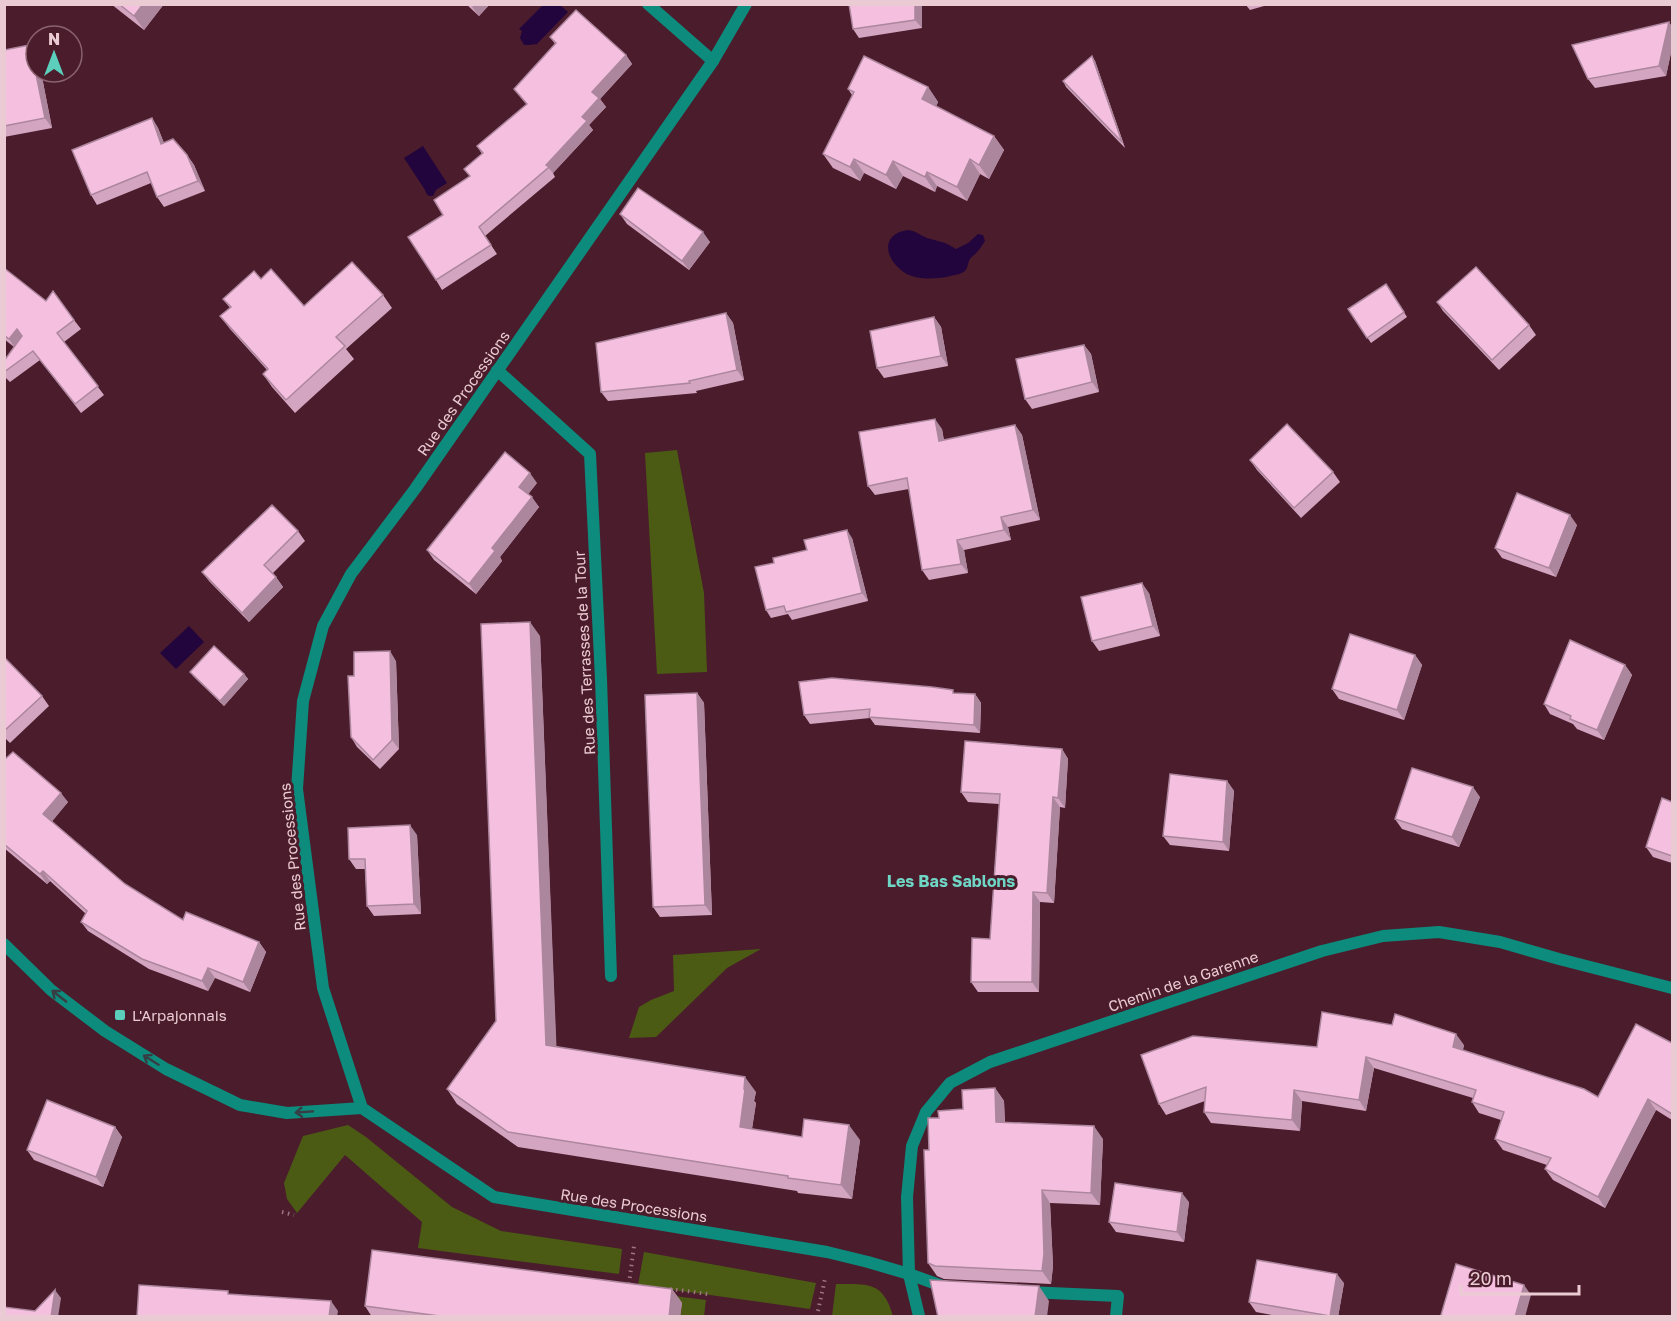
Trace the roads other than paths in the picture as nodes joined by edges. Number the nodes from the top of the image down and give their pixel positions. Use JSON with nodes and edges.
{"nodes":[{"id":1,"x":648,"y":4,"type":"edge"},
{"id":2,"x":746,"y":4,"type":"edge"},
{"id":3,"x":713,"y":61,"type":"junction"},
{"id":4,"x":497,"y":370,"type":"junction"},
{"id":5,"x":4,"y":944,"type":"edge"},
{"id":6,"x":612,"y":976,"type":"dead end"},
{"id":7,"x":1672,"y":988,"type":"edge"},
{"id":8,"x":362,"y":1108,"type":"junction"},
{"id":9,"x":909,"y":1274,"type":"junction"},
{"id":10,"x":953,"y":1287,"type":"edge"},
{"id":11,"x":1020,"y":1291,"type":"edge"},
{"id":12,"x":919,"y":1317,"type":"edge"},
{"id":13,"x":1116,"y":1317,"type":"edge"}],
"edges":[{"from":1,"to":3,"type":"street"},
{"from":2,"to":3,"type":"street","name":"Rue des Processions"},
{"from":3,"to":4,"type":"street","name":"Rue des Processions"},
{"from":4,"to":6,"type":"street","name":"Rue des Terrasses de la Tour"},
{"from":4,"to":8,"type":"street","name":"Rue des Processions"},
{"from":8,"to":5,"type":"street","one_way":true},
{"from":7,"to":9,"type":"street","name":"Chemin de la Garenne"},
{"from":8,"to":9,"type":"street","name":"Rue des Processions"},
{"from":9,"to":10,"type":"street","name":"Rue des Processions"},
{"from":9,"to":12,"type":"street","name":"Chemin de la Garenne"},
{"from":11,"to":13,"type":"street"}]}
